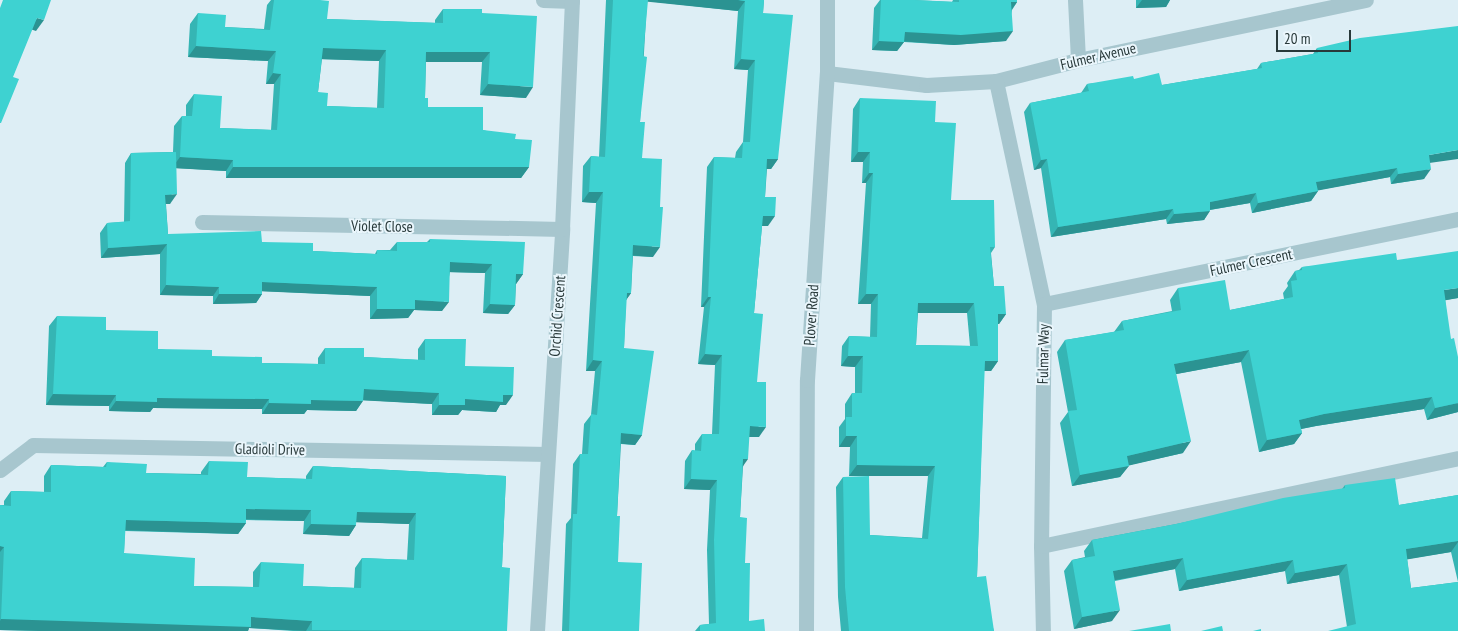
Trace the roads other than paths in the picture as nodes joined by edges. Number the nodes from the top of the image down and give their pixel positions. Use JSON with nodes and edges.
{"nodes":[{"id":1,"x":543,"y":0,"type":"edge"},
{"id":2,"x":828,"y":0,"type":"edge"},
{"id":3,"x":1075,"y":0,"type":"edge"},
{"id":4,"x":1366,"y":0,"type":"edge"},
{"id":5,"x":572,"y":1,"type":"edge"},
{"id":6,"x":1306,"y":6,"type":"edge"},
{"id":7,"x":1078,"y":60,"type":"junction"},
{"id":8,"x":827,"y":73,"type":"junction"},
{"id":9,"x":996,"y":81,"type":"junction"},
{"id":10,"x":1458,"y":219,"type":"edge"},
{"id":11,"x":202,"y":222,"type":"dead end"},
{"id":12,"x":562,"y":229,"type":"junction"},
{"id":13,"x":1044,"y":304,"type":"junction"},
{"id":14,"x":548,"y":454,"type":"junction"},
{"id":15,"x":1458,"y":458,"type":"edge"},
{"id":16,"x":0,"y":470,"type":"edge"},
{"id":17,"x":1041,"y":546,"type":"junction"},
{"id":18,"x":537,"y":631,"type":"edge"},
{"id":19,"x":806,"y":631,"type":"edge"},
{"id":20,"x":1044,"y":631,"type":"edge"}],
"edges":[{"from":1,"to":5,"type":"street"},
{"from":2,"to":8,"type":"street","name":"Plover Road"},
{"from":3,"to":7,"type":"street"},
{"from":4,"to":6,"type":"street","name":"Fulmer Avenue"},
{"from":5,"to":12,"type":"street","name":"Orchid Crescent"},
{"from":6,"to":7,"type":"street","name":"Fulmer Avenue"},
{"from":7,"to":9,"type":"street","name":"Fulmer Avenue"},
{"from":8,"to":9,"type":"street","name":"Fulmer Avenue"},
{"from":8,"to":19,"type":"street","name":"Plover Road"},
{"from":9,"to":13,"type":"street","name":"Fulmar Way"},
{"from":10,"to":13,"type":"street","name":"Fulmer Crescent"},
{"from":11,"to":12,"type":"street","name":"Violet Close"},
{"from":12,"to":14,"type":"street","name":"Orchid Crescent"},
{"from":13,"to":17,"type":"street","name":"Fulmar Way"},
{"from":14,"to":16,"type":"street","name":"Gladioli Drive"},
{"from":14,"to":18,"type":"street","name":"Orchid Crescent"},
{"from":15,"to":17,"type":"street"},
{"from":17,"to":20,"type":"street","name":"Fulmar Way"}]}
